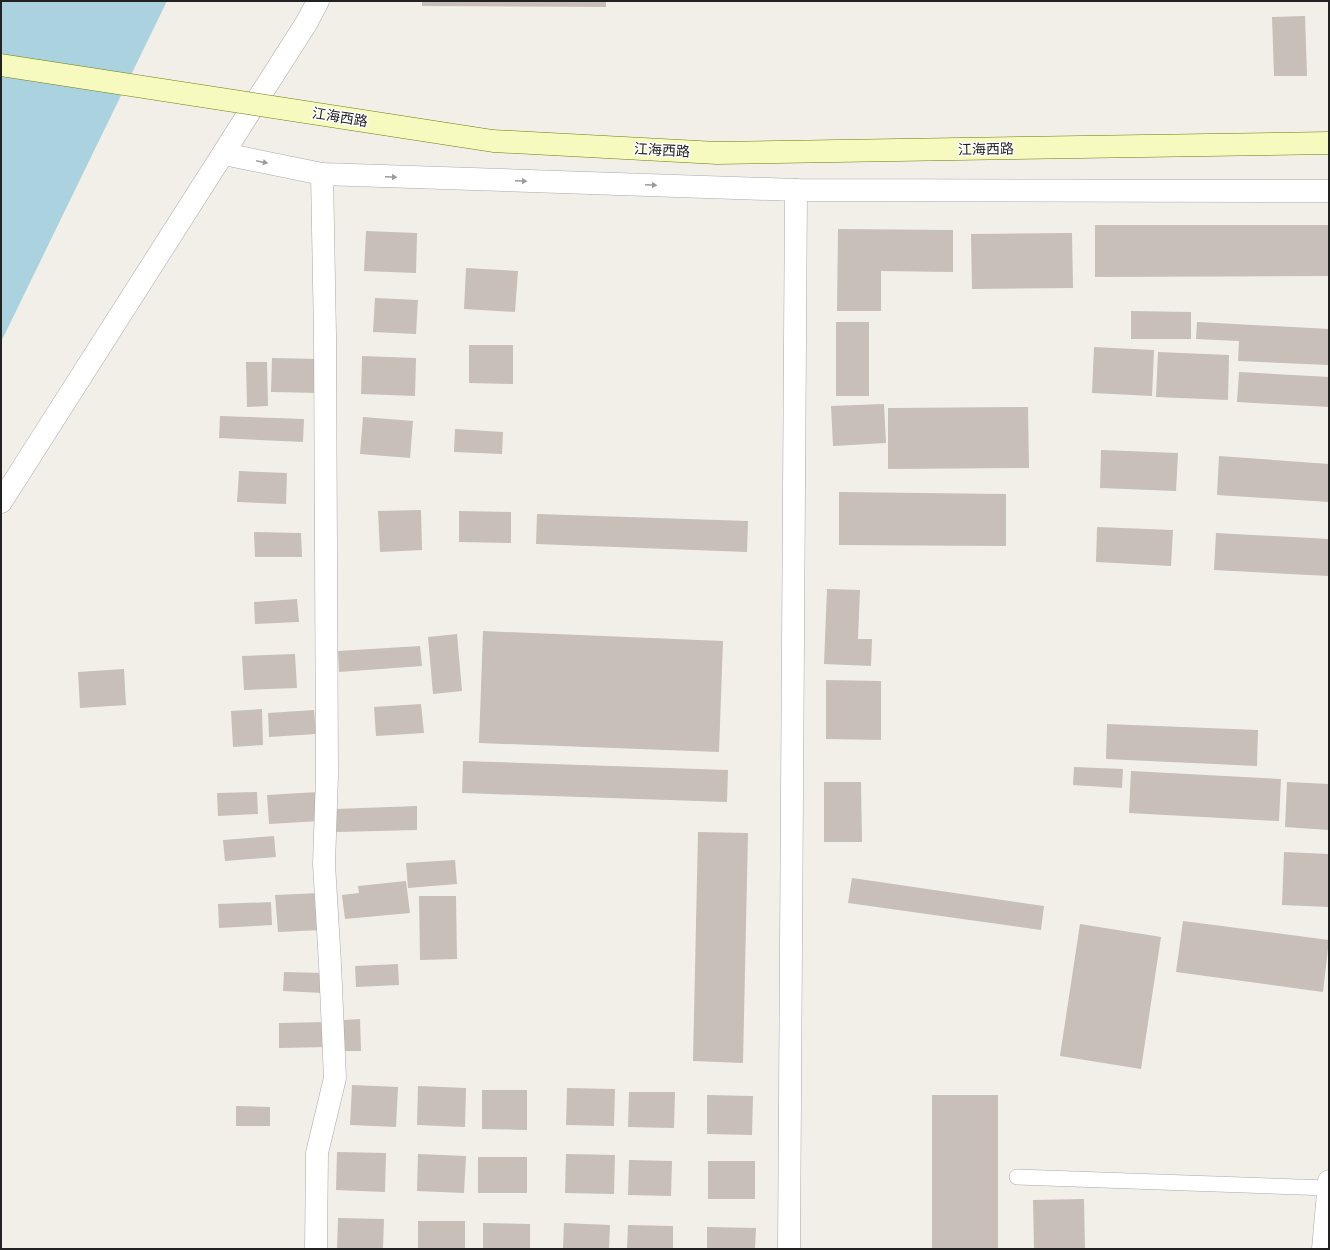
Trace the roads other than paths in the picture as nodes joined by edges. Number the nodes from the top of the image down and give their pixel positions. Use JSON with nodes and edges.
{"nodes":[{"id":1,"x":318,"y":1,"type":"edge"},
{"id":2,"x":1,"y":65,"type":"edge"},
{"id":3,"x":1329,"y":143,"type":"edge"},
{"id":4,"x":224,"y":154,"type":"junction"},
{"id":5,"x":322,"y":174,"type":"junction"},
{"id":6,"x":796,"y":190,"type":"junction"},
{"id":7,"x":1329,"y":191,"type":"edge"},
{"id":8,"x":1,"y":502,"type":"edge"},
{"id":9,"x":1017,"y":1177,"type":"dead end"},
{"id":10,"x":1329,"y":1185,"type":"edge"},
{"id":11,"x":316,"y":1249,"type":"edge"},
{"id":12,"x":789,"y":1249,"type":"edge"},
{"id":13,"x":1324,"y":1249,"type":"edge"}],
"edges":[{"from":1,"to":4,"type":"street"},
{"from":2,"to":3,"type":"main road","name":"江海西路","bridge":true},
{"from":4,"to":5,"type":"street","one_way":true},
{"from":4,"to":8,"type":"street"},
{"from":5,"to":6,"type":"street","one_way":true},
{"from":5,"to":11,"type":"street"},
{"from":6,"to":7,"type":"street"},
{"from":6,"to":12,"type":"street"},
{"from":9,"to":10,"type":"lane"},
{"from":10,"to":13,"type":"street"}]}
